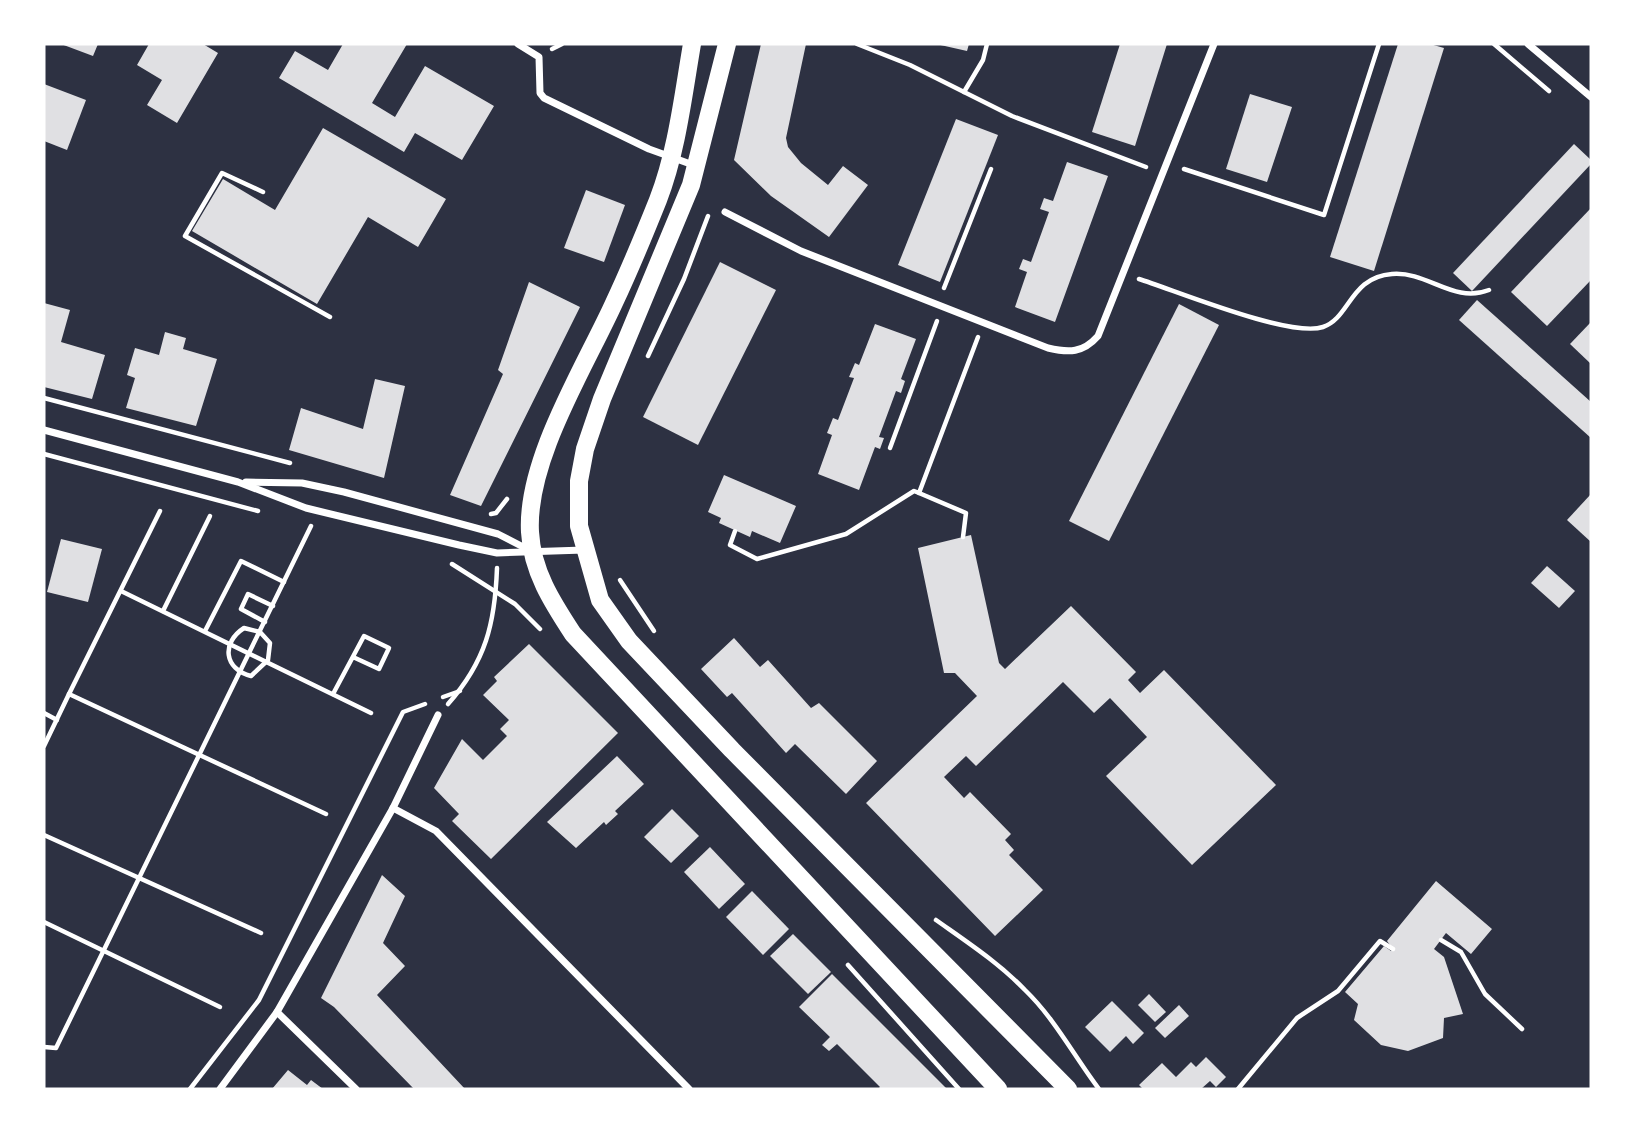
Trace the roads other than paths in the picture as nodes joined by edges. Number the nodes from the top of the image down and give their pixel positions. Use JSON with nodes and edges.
{"nodes":[{"id":1,"x":518,"y":44,"type":"edge"},
{"id":2,"x":692,"y":44,"type":"edge"},
{"id":3,"x":727,"y":44,"type":"edge"},
{"id":4,"x":1214,"y":44,"type":"edge"},
{"id":5,"x":1528,"y":44,"type":"edge"},
{"id":6,"x":1591,"y":97,"type":"edge"},
{"id":7,"x":670,"y":158,"type":"junction"},
{"id":8,"x":696,"y":166,"type":"junction"},
{"id":9,"x":725,"y":212,"type":"dead end"},
{"id":10,"x":44,"y":430,"type":"edge"},
{"id":11,"x":238,"y":482,"type":"junction"},
{"id":12,"x":584,"y":550,"type":"junction"},
{"id":13,"x":533,"y":552,"type":"junction"},
{"id":14,"x":438,"y":715,"type":"road end"},
{"id":15,"x":393,"y":808,"type":"junction"},
{"id":16,"x":277,"y":1012,"type":"junction"},
{"id":17,"x":220,"y":1089,"type":"edge"},
{"id":18,"x":356,"y":1089,"type":"edge"},
{"id":19,"x":689,"y":1089,"type":"edge"},
{"id":20,"x":998,"y":1089,"type":"edge"},
{"id":21,"x":1068,"y":1089,"type":"edge"}],
"edges":[{"from":1,"to":7,"type":"street"},
{"from":2,"to":7,"type":"main road"},
{"from":3,"to":8,"type":"main road"},
{"from":4,"to":9,"type":"street"},
{"from":5,"to":6,"type":"street"},
{"from":7,"to":8,"type":"street"},
{"from":7,"to":13,"type":"main road"},
{"from":8,"to":12,"type":"main road"},
{"from":10,"to":11,"type":"street"},
{"from":11,"to":13,"type":"street"},
{"from":11,"to":13,"type":"street"},
{"from":12,"to":13,"type":"street"},
{"from":12,"to":21,"type":"main road"},
{"from":13,"to":20,"type":"main road"},
{"from":14,"to":15,"type":"street"},
{"from":15,"to":16,"type":"street"},
{"from":15,"to":19,"type":"street"},
{"from":16,"to":17,"type":"street"},
{"from":16,"to":18,"type":"street"}]}
